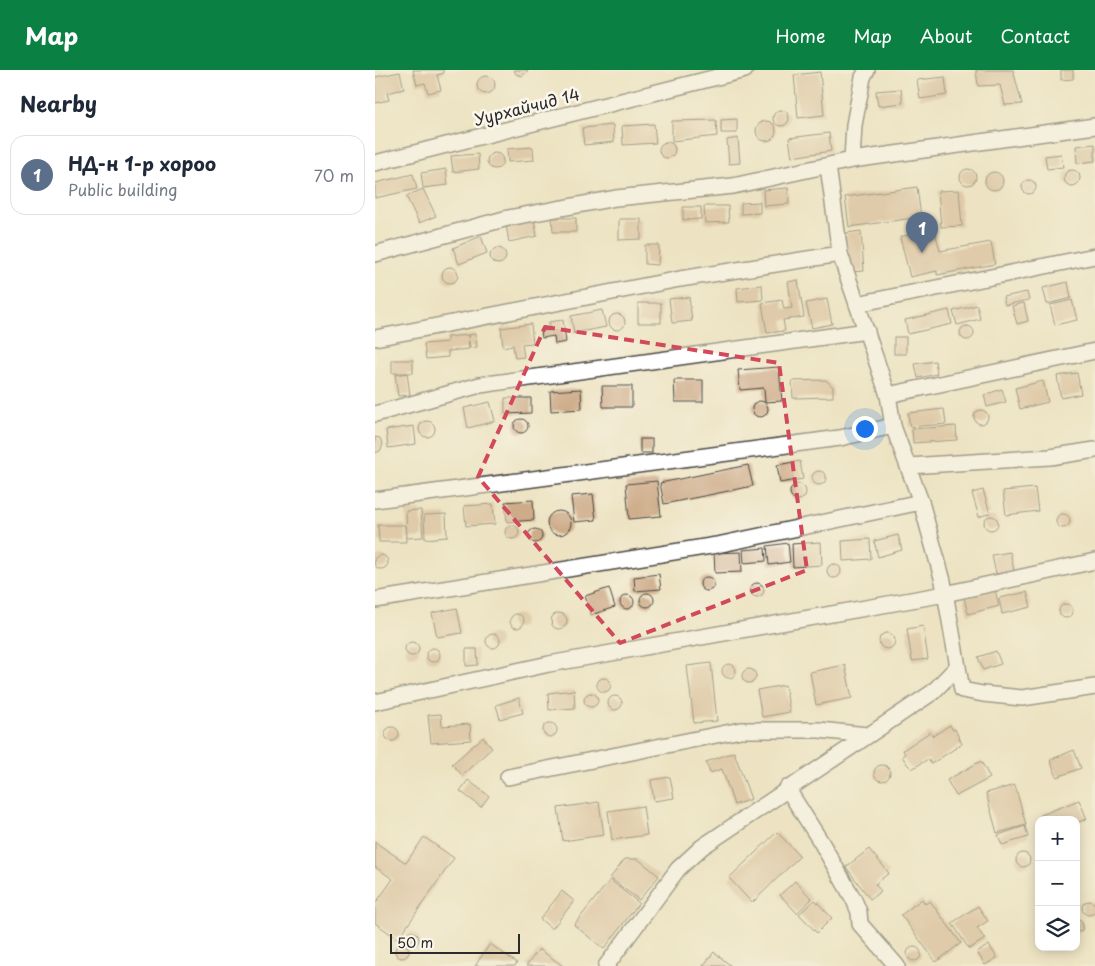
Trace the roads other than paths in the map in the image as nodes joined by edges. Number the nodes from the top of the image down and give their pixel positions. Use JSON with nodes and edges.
{"nodes":[{"id":1,"x":745,"y":70,"type":"edge"},
{"id":2,"x":867,"y":70,"type":"edge"},
{"id":3,"x":1095,"y":126,"type":"edge"},
{"id":4,"x":852,"y":160,"type":"junction"},
{"id":5,"x":375,"y":163,"type":"edge"},
{"id":6,"x":828,"y":166,"type":"junction"},
{"id":7,"x":375,"y":254,"type":"edge"},
{"id":8,"x":840,"y":254,"type":"junction"},
{"id":9,"x":1095,"y":256,"type":"edge"},
{"id":10,"x":857,"y":304,"type":"junction"},
{"id":11,"x":867,"y":331,"type":"junction"},
{"id":12,"x":375,"y":338,"type":"edge"},
{"id":13,"x":1095,"y":351,"type":"edge"},
{"id":14,"x":888,"y":395,"type":"junction"},
{"id":15,"x":375,"y":414,"type":"edge"},
{"id":16,"x":893,"y":426,"type":"junction"},
{"id":17,"x":1095,"y":450,"type":"edge"},
{"id":18,"x":909,"y":466,"type":"junction"},
{"id":19,"x":375,"y":500,"type":"edge"},
{"id":20,"x":921,"y":502,"type":"junction"},
{"id":21,"x":1095,"y":561,"type":"edge"},
{"id":22,"x":945,"y":594,"type":"junction"},
{"id":23,"x":375,"y":600,"type":"edge"},
{"id":24,"x":957,"y":667,"type":"junction"},
{"id":25,"x":1095,"y":687,"type":"edge"},
{"id":26,"x":375,"y":702,"type":"edge"},
{"id":27,"x":867,"y":735,"type":"junction"},
{"id":28,"x":509,"y":777,"type":"dead end"},
{"id":29,"x":787,"y":788,"type":"junction"},
{"id":30,"x":605,"y":966,"type":"edge"},
{"id":31,"x":897,"y":966,"type":"edge"}],
"edges":[{"from":1,"to":5,"type":"street","name":"Уурхайчид 14"},
{"from":2,"to":4,"type":"street"},
{"from":3,"to":4,"type":"street"},
{"from":4,"to":6,"type":"street"},
{"from":6,"to":7,"type":"street"},
{"from":6,"to":8,"type":"street"},
{"from":8,"to":10,"type":"street"},
{"from":8,"to":12,"type":"street"},
{"from":9,"to":10,"type":"street"},
{"from":10,"to":11,"type":"street"},
{"from":11,"to":14,"type":"street"},
{"from":11,"to":15,"type":"street"},
{"from":13,"to":14,"type":"street"},
{"from":14,"to":16,"type":"street"},
{"from":16,"to":18,"type":"street"},
{"from":16,"to":19,"type":"street"},
{"from":17,"to":18,"type":"street"},
{"from":18,"to":20,"type":"street"},
{"from":20,"to":22,"type":"street"},
{"from":20,"to":23,"type":"street"},
{"from":21,"to":22,"type":"street"},
{"from":22,"to":24,"type":"street"},
{"from":22,"to":26,"type":"street"},
{"from":24,"to":25,"type":"street"},
{"from":24,"to":27,"type":"street"},
{"from":27,"to":28,"type":"street"},
{"from":27,"to":29,"type":"street"},
{"from":29,"to":30,"type":"street"},
{"from":29,"to":31,"type":"street"}]}
